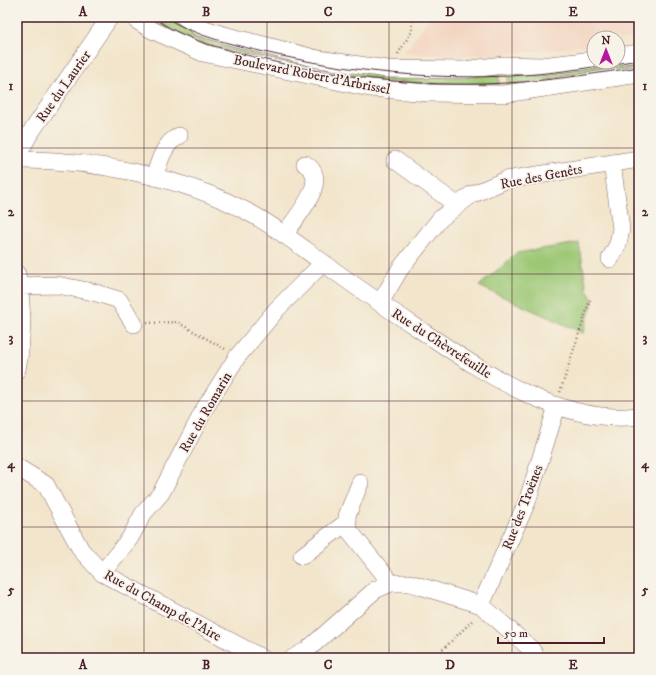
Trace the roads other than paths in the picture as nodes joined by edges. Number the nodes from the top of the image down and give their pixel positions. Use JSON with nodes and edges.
{"nodes":[{"id":1,"x":110,"y":17,"type":"edge"},
{"id":2,"x":114,"y":17,"type":"edge"},
{"id":3,"x":184,"y":17,"type":"edge"},
{"id":4,"x":140,"y":19,"type":"edge"},
{"id":5,"x":639,"y":53,"type":"edge"},
{"id":6,"x":626,"y":55,"type":"edge"},
{"id":7,"x":586,"y":61,"type":"edge"},
{"id":8,"x":639,"y":74,"type":"edge"},
{"id":9,"x":179,"y":136,"type":"dead end"},
{"id":10,"x":17,"y":156,"type":"edge"},
{"id":11,"x":639,"y":159,"type":"edge"},
{"id":12,"x":17,"y":160,"type":"edge"},
{"id":13,"x":395,"y":160,"type":"dead end"},
{"id":14,"x":612,"y":163,"type":"junction"},
{"id":15,"x":305,"y":164,"type":"dead end"},
{"id":16,"x":154,"y":177,"type":"junction"},
{"id":17,"x":457,"y":205,"type":"junction"},
{"id":18,"x":284,"y":235,"type":"junction"},
{"id":19,"x":610,"y":259,"type":"dead end"},
{"id":20,"x":323,"y":263,"type":"junction"},
{"id":21,"x":18,"y":280,"type":"edge"},
{"id":22,"x":380,"y":303,"type":"junction"},
{"id":23,"x":134,"y":324,"type":"road end"},
{"id":24,"x":17,"y":370,"type":"edge"},
{"id":25,"x":558,"y":402,"type":"junction"},
{"id":26,"x":639,"y":416,"type":"edge"},
{"id":27,"x":17,"y":467,"type":"edge"},
{"id":28,"x":360,"y":483,"type":"dead end"},
{"id":29,"x":346,"y":522,"type":"junction"},
{"id":30,"x":302,"y":556,"type":"dead end"},
{"id":31,"x":102,"y":573,"type":"junction"},
{"id":32,"x":391,"y":583,"type":"junction"},
{"id":33,"x":479,"y":610,"type":"junction"},
{"id":34,"x":262,"y":658,"type":"edge"},
{"id":35,"x":293,"y":658,"type":"edge"},
{"id":36,"x":537,"y":658,"type":"edge"}],
"edges":[{"from":1,"to":10,"type":"street","name":"Rue du Laurier"},
{"from":2,"to":4,"type":"street"},
{"from":3,"to":7,"type":"street","name":"Boulevard Robert d'Arbrissel"},
{"from":4,"to":8,"type":"street","name":"Boulevard Robert d'Arbrissel"},
{"from":5,"to":6,"type":"street"},
{"from":9,"to":16,"type":"street"},
{"from":11,"to":14,"type":"street","name":"Rue des Genêts"},
{"from":12,"to":16,"type":"street","name":"Rue du Chèvrefeuille"},
{"from":13,"to":17,"type":"street"},
{"from":14,"to":17,"type":"street","name":"Rue des Genêts"},
{"from":14,"to":19,"type":"street"},
{"from":15,"to":18,"type":"street"},
{"from":16,"to":18,"type":"street","name":"Rue du Chèvrefeuille"},
{"from":17,"to":22,"type":"street","name":"Rue des Genêts"},
{"from":18,"to":20,"type":"street","name":"Rue du Chèvrefeuille"},
{"from":20,"to":22,"type":"street","name":"Rue du Chèvrefeuille"},
{"from":20,"to":31,"type":"street","name":"Rue du Romarin"},
{"from":21,"to":23,"type":"street"},
{"from":21,"to":24,"type":"street"},
{"from":22,"to":25,"type":"street","name":"Rue du Chèvrefeuille"},
{"from":25,"to":26,"type":"street","name":"Rue du Chèvrefeuille"},
{"from":25,"to":33,"type":"street","name":"Rue des Troënes"},
{"from":27,"to":31,"type":"street","name":"Rue du Champ de l'Aire"},
{"from":28,"to":29,"type":"street"},
{"from":29,"to":30,"type":"street"},
{"from":29,"to":32,"type":"street"},
{"from":31,"to":34,"type":"street","name":"Rue du Champ de l'Aire"},
{"from":32,"to":33,"type":"street"},
{"from":32,"to":35,"type":"street"},
{"from":33,"to":36,"type":"street"}]}
